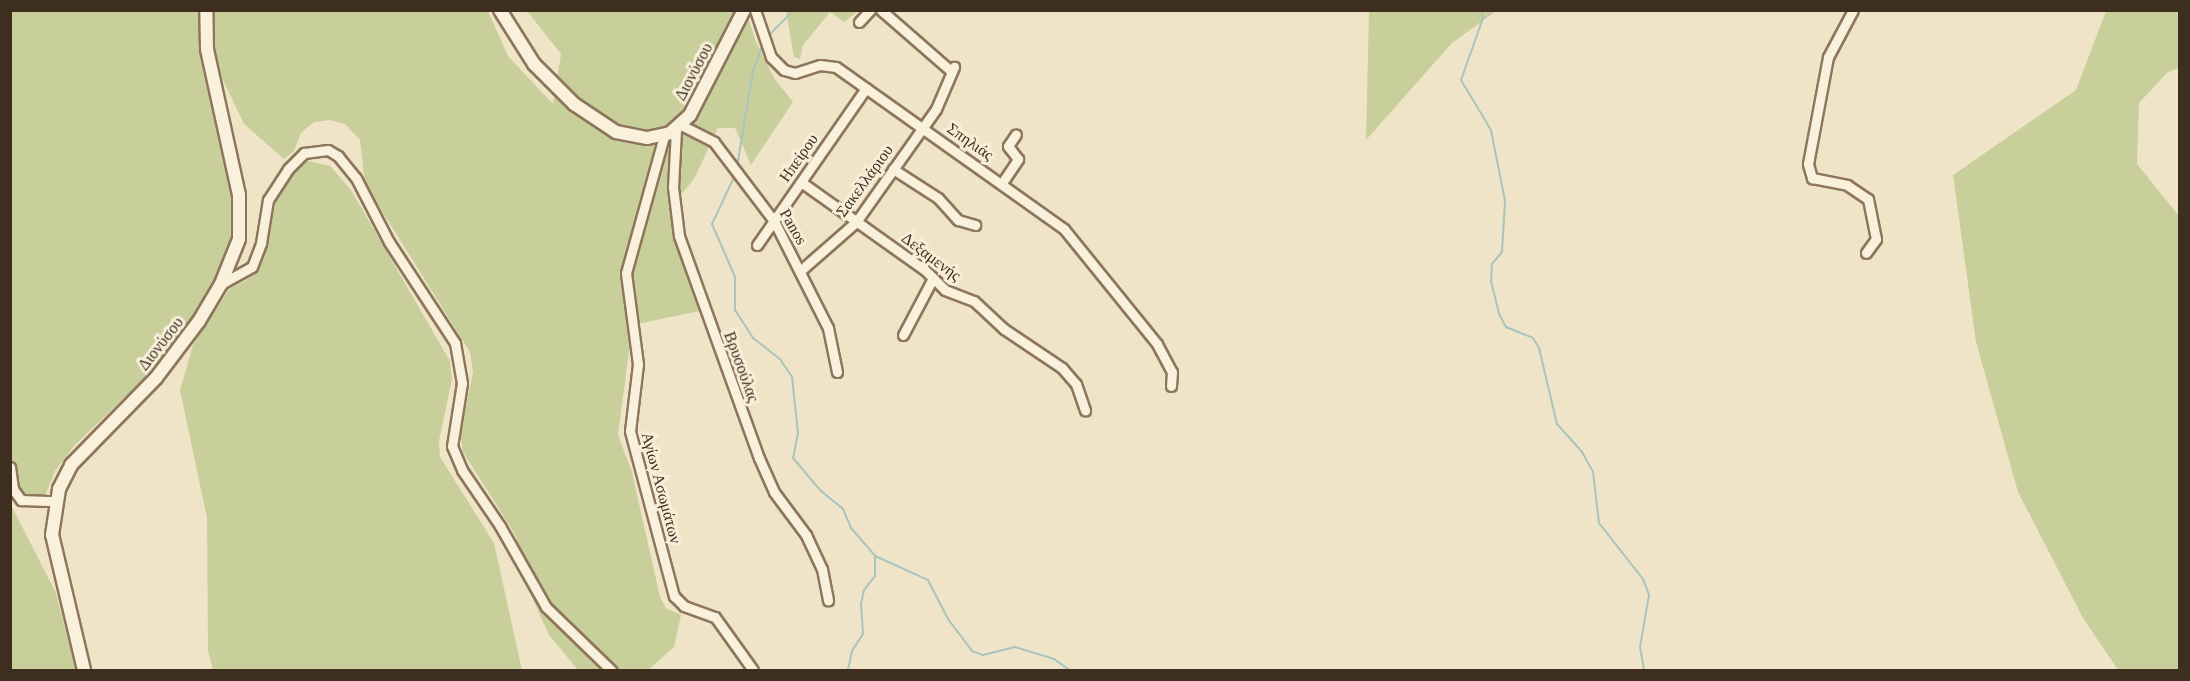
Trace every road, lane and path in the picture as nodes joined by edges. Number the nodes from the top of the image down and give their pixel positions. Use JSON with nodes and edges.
{"nodes":[{"id":1,"x":206,"y":10,"type":"edge"},
{"id":2,"x":500,"y":10,"type":"edge"},
{"id":3,"x":744,"y":10,"type":"edge"},
{"id":4,"x":755,"y":10,"type":"edge"},
{"id":5,"x":870,"y":10,"type":"edge"},
{"id":6,"x":881,"y":10,"type":"edge"},
{"id":7,"x":1853,"y":10,"type":"edge"},
{"id":8,"x":859,"y":22,"type":"dead end"},
{"id":9,"x":866,"y":88,"type":"junction"},
{"id":10,"x":922,"y":127,"type":"junction"},
{"id":11,"x":674,"y":130,"type":"junction"},
{"id":12,"x":1016,"y":134,"type":"dead end"},
{"id":13,"x":893,"y":169,"type":"junction"},
{"id":14,"x":801,"y":182,"type":"junction"},
{"id":15,"x":1002,"y":183,"type":"junction"},
{"id":16,"x":774,"y":221,"type":"junction"},
{"id":17,"x":856,"y":222,"type":"junction"},
{"id":18,"x":975,"y":225,"type":"dead end"},
{"id":19,"x":757,"y":245,"type":"dead end"},
{"id":20,"x":1866,"y":253,"type":"dead end"},
{"id":21,"x":800,"y":271,"type":"junction"},
{"id":22,"x":933,"y":278,"type":"junction"},
{"id":23,"x":221,"y":284,"type":"junction"},
{"id":24,"x":903,"y":334,"type":"dead end"},
{"id":25,"x":837,"y":372,"type":"dead end"},
{"id":26,"x":1171,"y":386,"type":"dead end"},
{"id":27,"x":1085,"y":410,"type":"dead end"},
{"id":28,"x":10,"y":467,"type":"edge"},
{"id":29,"x":55,"y":501,"type":"junction"},
{"id":30,"x":828,"y":600,"type":"dead end"},
{"id":31,"x":84,"y":670,"type":"edge"},
{"id":32,"x":611,"y":670,"type":"edge"},
{"id":33,"x":753,"y":670,"type":"edge"}],
"edges":[{"from":1,"to":23,"type":"main road","name":"Διονύσου"},
{"from":2,"to":11,"type":"main road"},
{"from":3,"to":11,"type":"main road","name":"Διονύσου"},
{"from":4,"to":9,"type":"street","name":"Σπηλιάς"},
{"from":5,"to":8,"type":"street"},
{"from":6,"to":10,"type":"street","name":"Σακελλάριου"},
{"from":7,"to":20,"type":"street"},
{"from":9,"to":10,"type":"street","name":"Σπηλιάς"},
{"from":9,"to":14,"type":"street","name":"Ηπείρου"},
{"from":10,"to":13,"type":"street","name":"Σακελλάριου"},
{"from":10,"to":15,"type":"street","name":"Σπηλιάς"},
{"from":11,"to":16,"type":"street","name":"Panos"},
{"from":11,"to":30,"type":"street","name":"Βρυσούλας"},
{"from":11,"to":33,"type":"street","name":"Αγίων Ασωμάτων"},
{"from":12,"to":15,"type":"street"},
{"from":13,"to":17,"type":"street","name":"Σακελλάριου"},
{"from":13,"to":18,"type":"street"},
{"from":14,"to":16,"type":"street","name":"Ηπείρου"},
{"from":14,"to":17,"type":"street","name":"Δεξαμενής"},
{"from":15,"to":26,"type":"street","name":"Σπηλιάς"},
{"from":16,"to":19,"type":"street","name":"Ηπείρου"},
{"from":16,"to":21,"type":"street","name":"Panos"},
{"from":17,"to":21,"type":"street","name":"Σακελλάριου"},
{"from":17,"to":22,"type":"street","name":"Δεξαμενής"},
{"from":21,"to":25,"type":"street","name":"Panos"},
{"from":22,"to":24,"type":"street"},
{"from":22,"to":27,"type":"street","name":"Δεξαμενής"},
{"from":23,"to":29,"type":"main road","name":"Διονύσου"},
{"from":23,"to":32,"type":"street"},
{"from":28,"to":29,"type":"street"},
{"from":29,"to":31,"type":"main road","name":"Διονύσου"}]}
